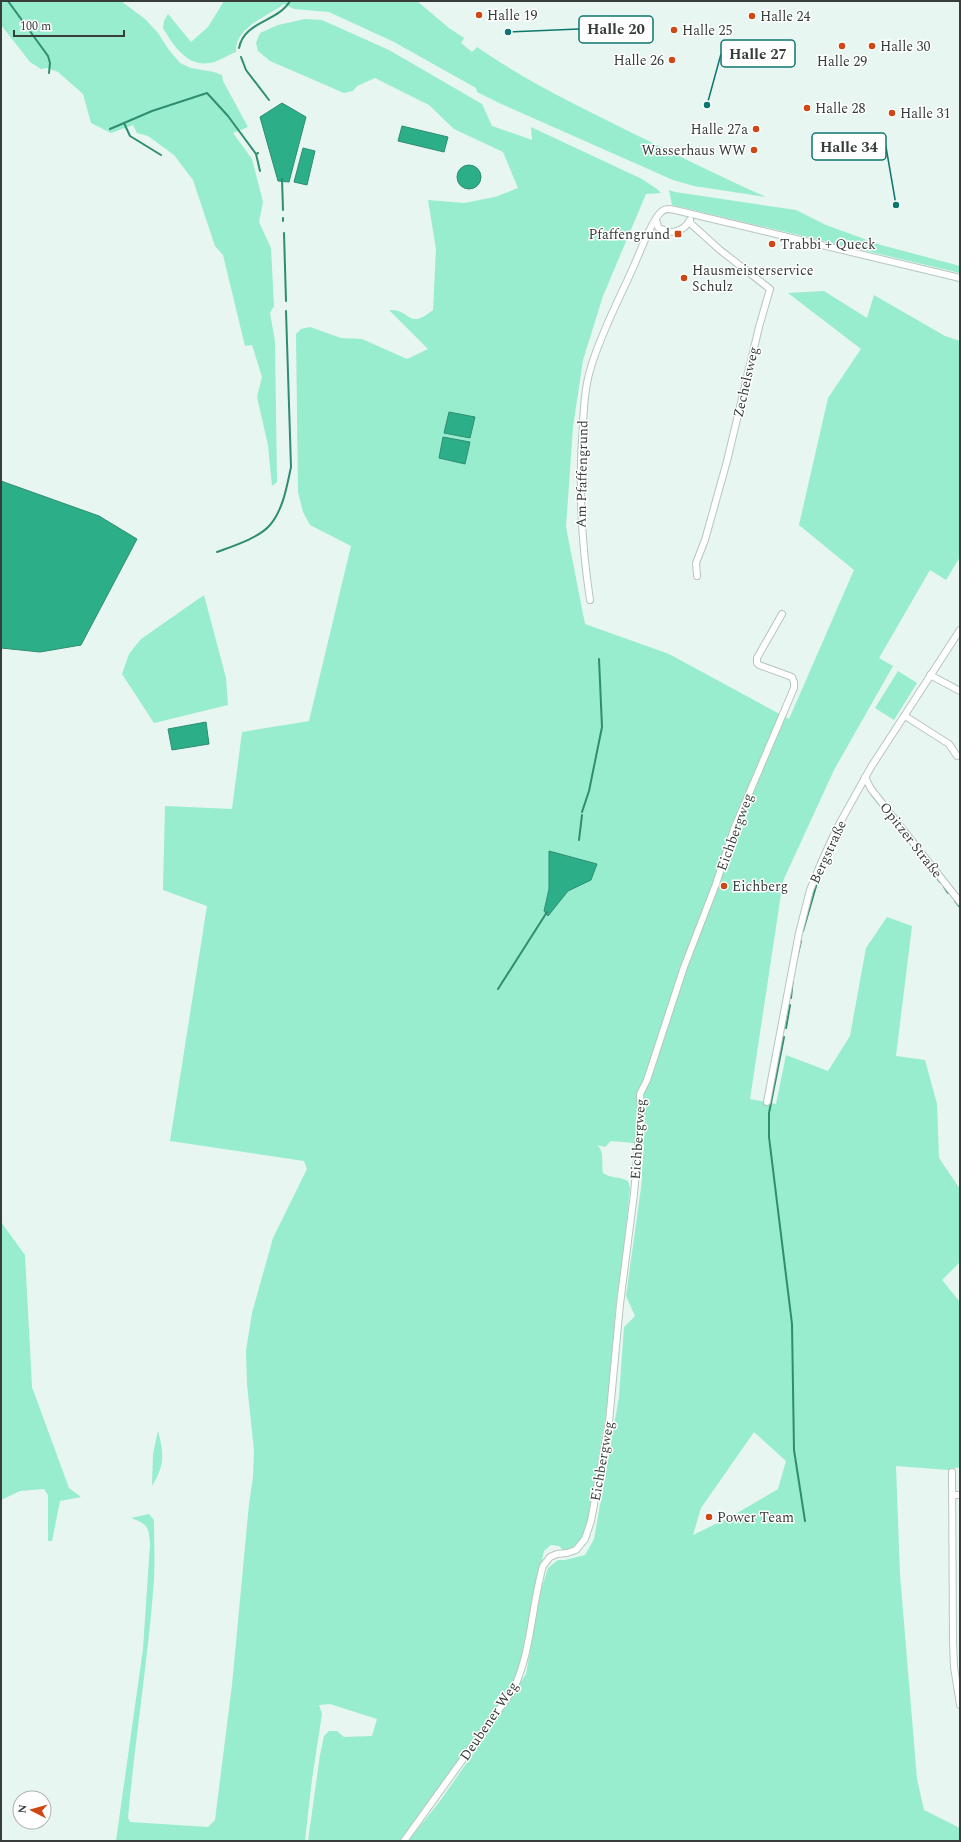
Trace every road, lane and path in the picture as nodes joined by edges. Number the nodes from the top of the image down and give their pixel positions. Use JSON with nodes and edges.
{"nodes":[{"id":1,"x":691,"y":214,"type":"junction"},
{"id":2,"x":656,"y":219,"type":"junction"},
{"id":3,"x":689,"y":222,"type":"junction"},
{"id":4,"x":960,"y":278,"type":"edge"},
{"id":5,"x":697,"y":576,"type":"dead end"},
{"id":6,"x":590,"y":600,"type":"dead end"},
{"id":7,"x":782,"y":614,"type":"dead end"},
{"id":8,"x":960,"y":630,"type":"edge"},
{"id":9,"x":930,"y":675,"type":"junction"},
{"id":10,"x":960,"y":692,"type":"edge"},
{"id":11,"x":905,"y":716,"type":"junction"},
{"id":12,"x":957,"y":756,"type":"dead end"},
{"id":13,"x":865,"y":777,"type":"junction"},
{"id":14,"x":960,"y":902,"type":"edge"},
{"id":15,"x":767,"y":1102,"type":"dead end"},
{"id":16,"x":952,"y":1472,"type":"dead end"},
{"id":17,"x":952,"y":1495,"type":"junction"},
{"id":18,"x":960,"y":1495,"type":"edge"},
{"id":19,"x":567,"y":1553,"type":"joint"},
{"id":20,"x":959,"y":1693,"type":"edge"},
{"id":21,"x":960,"y":1705,"type":"edge"},
{"id":22,"x":404,"y":1841,"type":"edge"}],
"edges":[{"from":1,"to":2,"type":"street"},
{"from":1,"to":3,"type":"street"},
{"from":1,"to":4,"type":"street"},
{"from":2,"to":3,"type":"street"},
{"from":2,"to":6,"type":"street","name":"Am Pfaffengrund"},
{"from":3,"to":5,"type":"street","name":"Zechelsweg"},
{"from":7,"to":19,"type":"street","name":"Eichbergweg"},
{"from":8,"to":9,"type":"street","name":"Bergstraße"},
{"from":9,"to":10,"type":"street"},
{"from":9,"to":11,"type":"street","name":"Bergstraße"},
{"from":11,"to":12,"type":"street"},
{"from":11,"to":13,"type":"street","name":"Bergstraße"},
{"from":13,"to":14,"type":"street","name":"Opitzer Straße"},
{"from":13,"to":15,"type":"street","name":"Bergstraße"},
{"from":16,"to":17,"type":"street"},
{"from":17,"to":18,"type":"street"},
{"from":17,"to":20,"type":"street"},
{"from":19,"to":22,"type":"street","name":"Deubener Weg"},
{"from":20,"to":21,"type":"street"}]}
